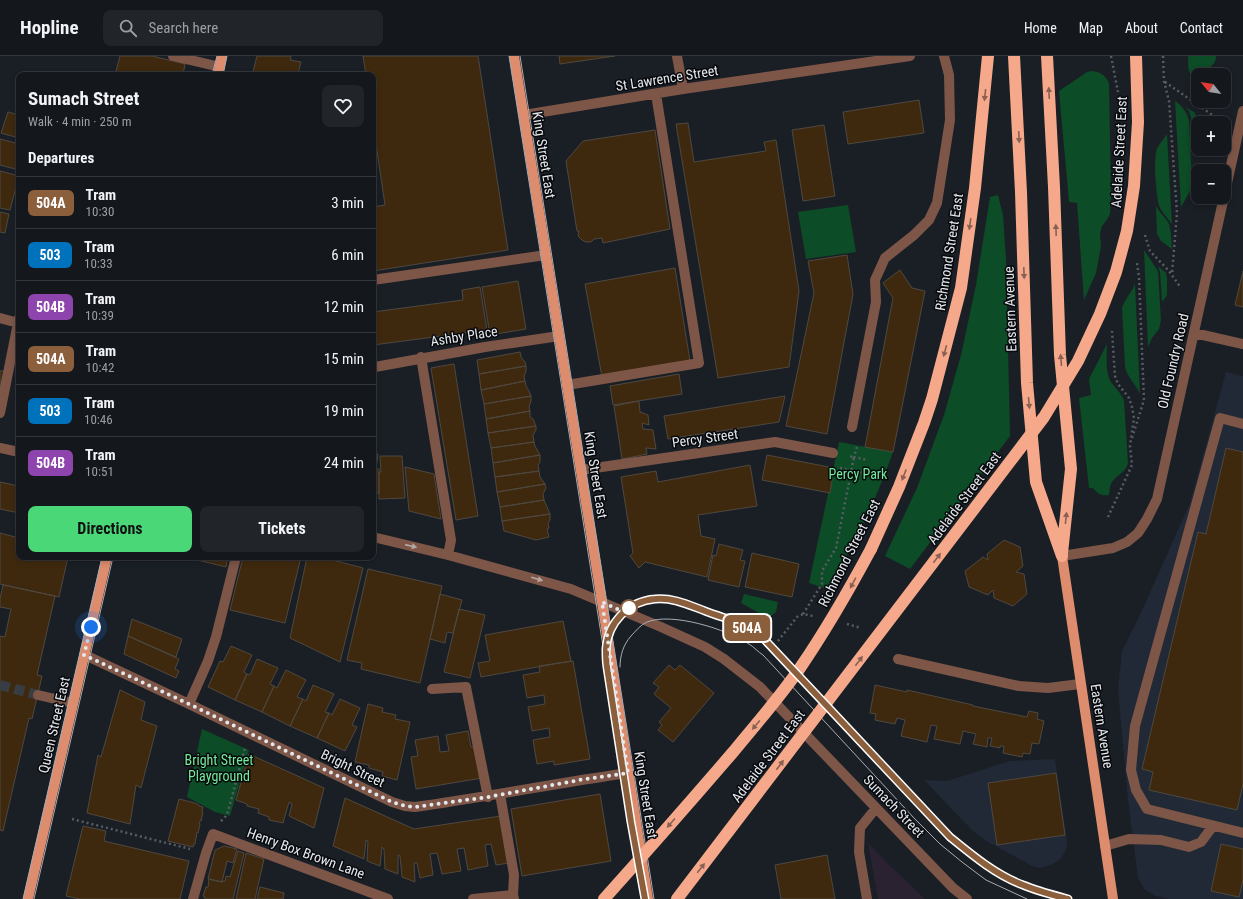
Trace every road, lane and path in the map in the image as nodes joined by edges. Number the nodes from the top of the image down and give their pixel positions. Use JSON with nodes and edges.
{"nodes":[{"id":1,"x":174,"y":56,"type":"edge"},
{"id":2,"x":222,"y":56,"type":"edge"},
{"id":3,"x":514,"y":56,"type":"edge"},
{"id":4,"x":677,"y":56,"type":"edge"},
{"id":5,"x":910,"y":56,"type":"edge"},
{"id":6,"x":944,"y":56,"type":"edge"},
{"id":7,"x":988,"y":56,"type":"edge"},
{"id":8,"x":1014,"y":56,"type":"edge"},
{"id":9,"x":1047,"y":56,"type":"edge"},
{"id":10,"x":1136,"y":56,"type":"edge"},
{"id":11,"x":1163,"y":56,"type":"edge"},
{"id":12,"x":219,"y":71,"type":"edge"},
{"id":13,"x":1164,"y":81,"type":"junction"},
{"id":14,"x":683,"y":89,"type":"junction"},
{"id":15,"x":656,"y":94,"type":"junction"},
{"id":16,"x":1243,"y":112,"type":"edge"},
{"id":17,"x":524,"y":115,"type":"junction"},
{"id":18,"x":1214,"y":116,"type":"edge"},
{"id":19,"x":546,"y":255,"type":"junction"},
{"id":20,"x":1137,"y":263,"type":"dead end"},
{"id":21,"x":1172,"y":274,"type":"dead end"},
{"id":22,"x":376,"y":280,"type":"edge"},
{"id":23,"x":0,"y":318,"type":"edge"},
{"id":24,"x":16,"y":320,"type":"edge"},
{"id":25,"x":1194,"y":333,"type":"junction"},
{"id":26,"x":16,"y":335,"type":"edge"},
{"id":27,"x":559,"y":336,"type":"junction"},
{"id":28,"x":1243,"y":344,"type":"edge"},
{"id":29,"x":420,"y":358,"type":"junction"},
{"id":30,"x":376,"y":367,"type":"edge"},
{"id":31,"x":567,"y":385,"type":"junction"},
{"id":32,"x":0,"y":413,"type":"edge"},
{"id":33,"x":1243,"y":424,"type":"edge"},
{"id":34,"x":852,"y":427,"type":"dead end"},
{"id":35,"x":857,"y":446,"type":"dead end"},
{"id":36,"x":1130,"y":446,"type":"dead end"},
{"id":37,"x":0,"y":448,"type":"edge"},
{"id":38,"x":16,"y":451,"type":"edge"},
{"id":39,"x":833,"y":453,"type":"joint"},
{"id":40,"x":854,"y":457,"type":"junction"},
{"id":41,"x":867,"y":460,"type":"dead end"},
{"id":42,"x":581,"y":470,"type":"junction"},
{"id":43,"x":376,"y":538,"type":"edge"},
{"id":44,"x":448,"y":555,"type":"junction"},
{"id":45,"x":1062,"y":556,"type":"junction"},
{"id":46,"x":106,"y":560,"type":"edge"},
{"id":47,"x":235,"y":560,"type":"edge"},
{"id":48,"x":602,"y":602,"type":"junction"},
{"id":49,"x":803,"y":614,"type":"dead end"},
{"id":50,"x":84,"y":655,"type":"junction"},
{"id":51,"x":898,"y":659,"type":"dead end"},
{"id":52,"x":1080,"y":684,"type":"junction"},
{"id":53,"x":432,"y":689,"type":"dead end"},
{"id":54,"x":38,"y":695,"type":"tunnel mouth"},
{"id":55,"x":74,"y":704,"type":"junction"},
{"id":56,"x":189,"y":704,"type":"junction"},
{"id":57,"x":246,"y":746,"type":"dead end"},
{"id":58,"x":628,"y":773,"type":"junction"},
{"id":59,"x":500,"y":794,"type":"junction"},
{"id":60,"x":488,"y":797,"type":"junction"},
{"id":61,"x":876,"y":808,"type":"junction"},
{"id":62,"x":72,"y":819,"type":"dead end"},
{"id":63,"x":1213,"y":826,"type":"junction"},
{"id":64,"x":1243,"y":833,"type":"edge"},
{"id":65,"x":213,"y":834,"type":"junction"},
{"id":66,"x":1104,"y":846,"type":"junction"},
{"id":67,"x":191,"y":850,"type":"dead end"},
{"id":68,"x":513,"y":897,"type":"edge"},
{"id":69,"x":28,"y":899,"type":"edge"},
{"id":70,"x":193,"y":899,"type":"edge"},
{"id":71,"x":388,"y":899,"type":"edge"},
{"id":72,"x":473,"y":899,"type":"edge"},
{"id":73,"x":604,"y":899,"type":"edge"},
{"id":74,"x":648,"y":899,"type":"edge"},
{"id":75,"x":677,"y":899,"type":"edge"},
{"id":76,"x":867,"y":899,"type":"edge"},
{"id":77,"x":967,"y":899,"type":"edge"},
{"id":78,"x":1113,"y":899,"type":"edge"}],
"edges":[{"from":1,"to":12,"type":"street"},
{"from":2,"to":12,"type":"main road"},
{"from":3,"to":17,"type":"main road","name":"King Street East"},
{"from":4,"to":14,"type":"street"},
{"from":5,"to":14,"type":"street","name":"St Lawrence Street"},
{"from":6,"to":34,"type":"street"},
{"from":7,"to":73,"type":"highway","name":"Richmond Street East","one_way":true,"bridge":true},
{"from":8,"to":45,"type":"highway","name":"Eastern Avenue","one_way":true},
{"from":45,"to":9,"type":"highway","name":"Eastern Avenue","one_way":true},
{"from":75,"to":10,"type":"highway","name":"Adelaide Street East","one_way":true,"bridge":true},
{"from":11,"to":13,"type":"path"},
{"from":13,"to":18,"type":"path"},
{"from":13,"to":21,"type":"path"},
{"from":14,"to":15,"type":"street","name":"St Lawrence Street"},
{"from":15,"to":17,"type":"street","name":"St Lawrence Street"},
{"from":15,"to":31,"type":"street"},
{"from":16,"to":25,"type":"street","name":"Old Foundry Road"},
{"from":17,"to":19,"type":"main road","name":"King Street East"},
{"from":19,"to":22,"type":"street"},
{"from":19,"to":27,"type":"main road","name":"King Street East"},
{"from":20,"to":36,"type":"path"},
{"from":23,"to":24,"type":"street"},
{"from":25,"to":28,"type":"street"},
{"from":25,"to":45,"type":"street","name":"Old Foundry Road"},
{"from":26,"to":32,"type":"street"},
{"from":27,"to":29,"type":"street","name":"Ashby Place"},
{"from":27,"to":31,"type":"main road","name":"King Street East"},
{"from":29,"to":30,"type":"street","name":"Ashby Place"},
{"from":29,"to":44,"type":"street"},
{"from":31,"to":42,"type":"main road","name":"King Street East"},
{"from":33,"to":63,"type":"street"},
{"from":35,"to":40,"type":"path"},
{"from":37,"to":38,"type":"street"},
{"from":39,"to":40,"type":"path"},
{"from":39,"to":42,"type":"street","name":"Percy Street"},
{"from":40,"to":41,"type":"path"},
{"from":40,"to":49,"type":"path"},
{"from":42,"to":48,"type":"main road","name":"King Street East"},
{"from":43,"to":44,"type":"street","name":"Sumach Street","one_way":true},
{"from":44,"to":48,"type":"street","name":"Sumach Street","one_way":true},
{"from":45,"to":52,"type":"main road","name":"Eastern Avenue"},
{"from":46,"to":50,"type":"main road","name":"Queen Street East"},
{"from":47,"to":56,"type":"street"},
{"from":48,"to":58,"type":"main road","name":"King Street East"},
{"from":48,"to":61,"type":"street","name":"Sumach Street"},
{"from":50,"to":55,"type":"main road","name":"Queen Street East"},
{"from":50,"to":56,"type":"street","name":"Bright Street"},
{"from":51,"to":52,"type":"street"},
{"from":52,"to":66,"type":"main road","name":"Eastern Avenue"},
{"from":53,"to":60,"type":"street"},
{"from":54,"to":55,"type":"street"},
{"from":55,"to":69,"type":"main road","name":"Queen Street East"},
{"from":56,"to":60,"type":"street","name":"Bright Street"},
{"from":57,"to":65,"type":"path"},
{"from":58,"to":59,"type":"street","name":"Bright Street"},
{"from":58,"to":74,"type":"main road","name":"King Street East"},
{"from":59,"to":60,"type":"street","name":"Bright Street"},
{"from":59,"to":68,"type":"street"},
{"from":61,"to":76,"type":"street"},
{"from":61,"to":77,"type":"street","name":"Sumach Street"},
{"from":62,"to":67,"type":"path"},
{"from":63,"to":64,"type":"street"},
{"from":63,"to":66,"type":"street"},
{"from":65,"to":70,"type":"street"},
{"from":65,"to":71,"type":"street","name":"Henry Box Brown Lane"},
{"from":66,"to":78,"type":"main road","name":"Eastern Avenue"},
{"from":68,"to":72,"type":"street"}]}
